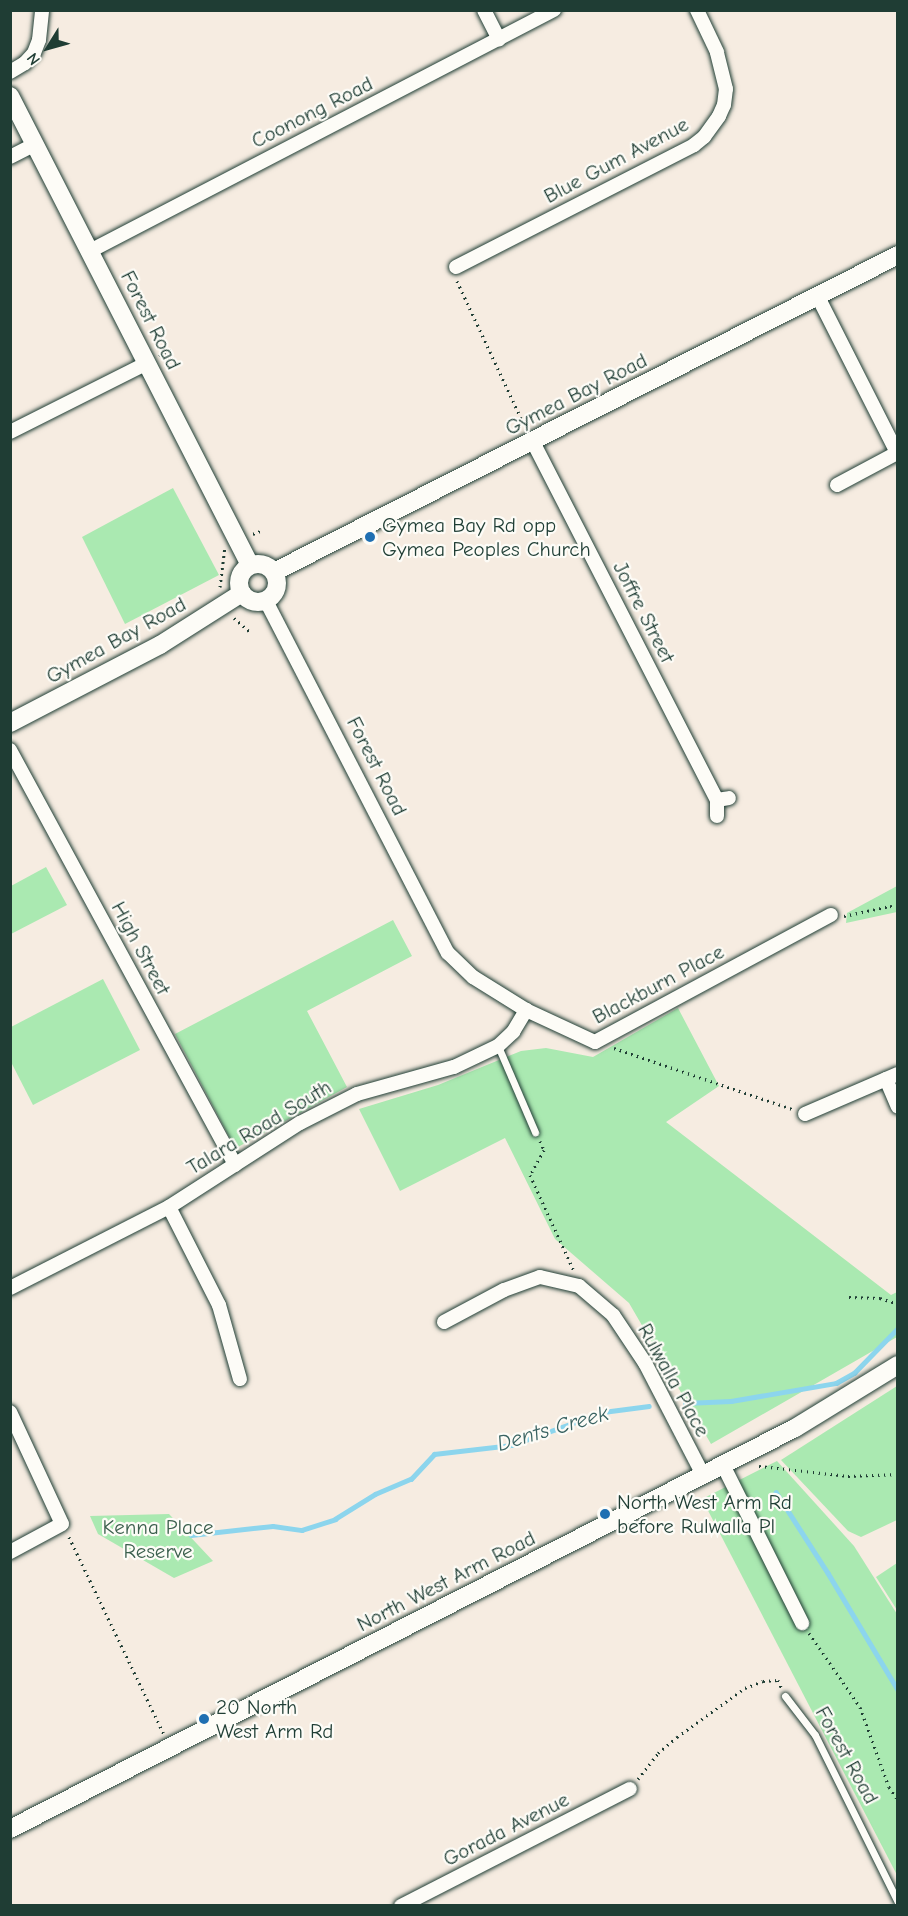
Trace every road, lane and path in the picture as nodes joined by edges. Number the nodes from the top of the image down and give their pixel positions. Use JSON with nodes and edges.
{"nodes":[{"id":1,"x":42,"y":10,"type":"edge"},
{"id":2,"x":484,"y":10,"type":"edge"},
{"id":3,"x":554,"y":10,"type":"edge"},
{"id":4,"x":697,"y":10,"type":"edge"},
{"id":5,"x":499,"y":39,"type":"junction"},
{"id":6,"x":10,"y":72,"type":"edge"},
{"id":7,"x":10,"y":96,"type":"edge"},
{"id":8,"x":34,"y":145,"type":"junction"},
{"id":9,"x":10,"y":157,"type":"edge"},
{"id":10,"x":90,"y":251,"type":"junction"},
{"id":11,"x":897,"y":255,"type":"edge"},
{"id":12,"x":456,"y":267,"type":"joint"},
{"id":13,"x":817,"y":295,"type":"junction"},
{"id":14,"x":147,"y":363,"type":"junction"},
{"id":15,"x":10,"y":432,"type":"edge"},
{"id":16,"x":533,"y":442,"type":"junction"},
{"id":17,"x":897,"y":454,"type":"edge"},
{"id":18,"x":837,"y":485,"type":"dead end"},
{"id":19,"x":260,"y":531,"type":"dead end"},
{"id":20,"x":253,"y":534,"type":"dead end"},
{"id":21,"x":226,"y":548,"type":"dead end"},
{"id":22,"x":250,"y":566,"type":"junction"},
{"id":23,"x":274,"y":572,"type":"junction"},
{"id":24,"x":220,"y":578,"type":"dead end"},
{"id":25,"x":242,"y":593,"type":"junction"},
{"id":26,"x":266,"y":601,"type":"junction"},
{"id":27,"x":10,"y":723,"type":"edge"},
{"id":28,"x":10,"y":750,"type":"edge"},
{"id":29,"x":717,"y":816,"type":"dead end"},
{"id":30,"x":897,"y":907,"type":"edge"},
{"id":31,"x":831,"y":915,"type":"joint"},
{"id":32,"x":448,"y":953,"type":"joint"},
{"id":33,"x":526,"y":1010,"type":"junction"},
{"id":34,"x":595,"y":1042,"type":"junction"},
{"id":35,"x":498,"y":1046,"type":"junction"},
{"id":36,"x":892,"y":1077,"type":"edge"},
{"id":37,"x":897,"y":1107,"type":"edge"},
{"id":38,"x":805,"y":1114,"type":"joint"},
{"id":39,"x":535,"y":1132,"type":"joint"},
{"id":40,"x":235,"y":1165,"type":"junction"},
{"id":41,"x":169,"y":1207,"type":"junction"},
{"id":42,"x":579,"y":1286,"type":"junction"},
{"id":43,"x":10,"y":1288,"type":"edge"},
{"id":44,"x":849,"y":1297,"type":"dead end"},
{"id":45,"x":897,"y":1305,"type":"edge"},
{"id":46,"x":444,"y":1322,"type":"dead end"},
{"id":47,"x":897,"y":1365,"type":"edge"},
{"id":48,"x":240,"y":1379,"type":"dead end"},
{"id":49,"x":10,"y":1412,"type":"edge"},
{"id":50,"x":723,"y":1465,"type":"junction"},
{"id":51,"x":754,"y":1465,"type":"dead end"},
{"id":52,"x":897,"y":1474,"type":"edge"},
{"id":53,"x":703,"y":1475,"type":"junction"},
{"id":54,"x":62,"y":1524,"type":"junction"},
{"id":55,"x":10,"y":1552,"type":"edge"},
{"id":56,"x":802,"y":1623,"type":"joint"},
{"id":57,"x":785,"y":1696,"type":"joint"},
{"id":58,"x":165,"y":1735,"type":"dead end"},
{"id":59,"x":630,"y":1789,"type":"joint"},
{"id":60,"x":897,"y":1800,"type":"edge"},
{"id":61,"x":10,"y":1829,"type":"edge"},
{"id":62,"x":897,"y":1902,"type":"edge"},
{"id":63,"x":401,"y":1905,"type":"edge"}],
"edges":[{"from":1,"to":6,"type":"street"},
{"from":2,"to":5,"type":"street"},
{"from":3,"to":5,"type":"street","name":"Coonong Road"},
{"from":4,"to":12,"type":"street","name":"Blue Gum Avenue"},
{"from":5,"to":10,"type":"street","name":"Coonong Road"},
{"from":7,"to":8,"type":"street","name":"Forest Road"},
{"from":8,"to":9,"type":"street"},
{"from":8,"to":10,"type":"street","name":"Forest Road"},
{"from":10,"to":14,"type":"street","name":"Forest Road"},
{"from":11,"to":13,"type":"street","name":"Gymea Bay Road"},
{"from":12,"to":16,"type":"path"},
{"from":13,"to":16,"type":"street","name":"Gymea Bay Road"},
{"from":13,"to":17,"type":"street"},
{"from":14,"to":15,"type":"street"},
{"from":14,"to":22,"type":"street","name":"Forest Road"},
{"from":16,"to":23,"type":"street","name":"Gymea Bay Road"},
{"from":16,"to":29,"type":"street","name":"Joffre Street"},
{"from":17,"to":18,"type":"street"},
{"from":19,"to":20,"type":"path"},
{"from":21,"to":24,"type":"path"},
{"from":22,"to":23,"type":"street"},
{"from":22,"to":25,"type":"street"},
{"from":23,"to":26,"type":"street"},
{"from":25,"to":26,"type":"street"},
{"from":25,"to":27,"type":"street","name":"Gymea Bay Road"},
{"from":26,"to":32,"type":"street","name":"Forest Road"},
{"from":28,"to":40,"type":"street","name":"High Street"},
{"from":30,"to":31,"type":"path"},
{"from":31,"to":34,"type":"street","name":"Blackburn Place"},
{"from":32,"to":33,"type":"street","name":"Blackburn Place"},
{"from":33,"to":34,"type":"street","name":"Blackburn Place"},
{"from":33,"to":35,"type":"street","name":"Talara Road South"},
{"from":34,"to":38,"type":"path"},
{"from":35,"to":39,"type":"lane"},
{"from":35,"to":40,"type":"street","name":"Talara Road South"},
{"from":36,"to":37,"type":"street"},
{"from":36,"to":38,"type":"street"},
{"from":39,"to":42,"type":"path"},
{"from":40,"to":41,"type":"street","name":"Talara Road South"},
{"from":41,"to":43,"type":"street","name":"Talara Road South"},
{"from":41,"to":48,"type":"street"},
{"from":42,"to":46,"type":"street","name":"Rulwalla Place"},
{"from":42,"to":53,"type":"street","name":"Rulwalla Place"},
{"from":44,"to":45,"type":"path"},
{"from":47,"to":50,"type":"street","name":"North West Arm Road"},
{"from":49,"to":54,"type":"street"},
{"from":50,"to":53,"type":"street","name":"North West Arm Road"},
{"from":50,"to":56,"type":"street"},
{"from":51,"to":52,"type":"path"},
{"from":53,"to":61,"type":"street","name":"North West Arm Road"},
{"from":54,"to":55,"type":"street"},
{"from":54,"to":58,"type":"path"},
{"from":56,"to":60,"type":"path"},
{"from":57,"to":59,"type":"path"},
{"from":57,"to":62,"type":"lane","name":"Forest Road"},
{"from":59,"to":63,"type":"street","name":"Gorada Avenue"}]}
